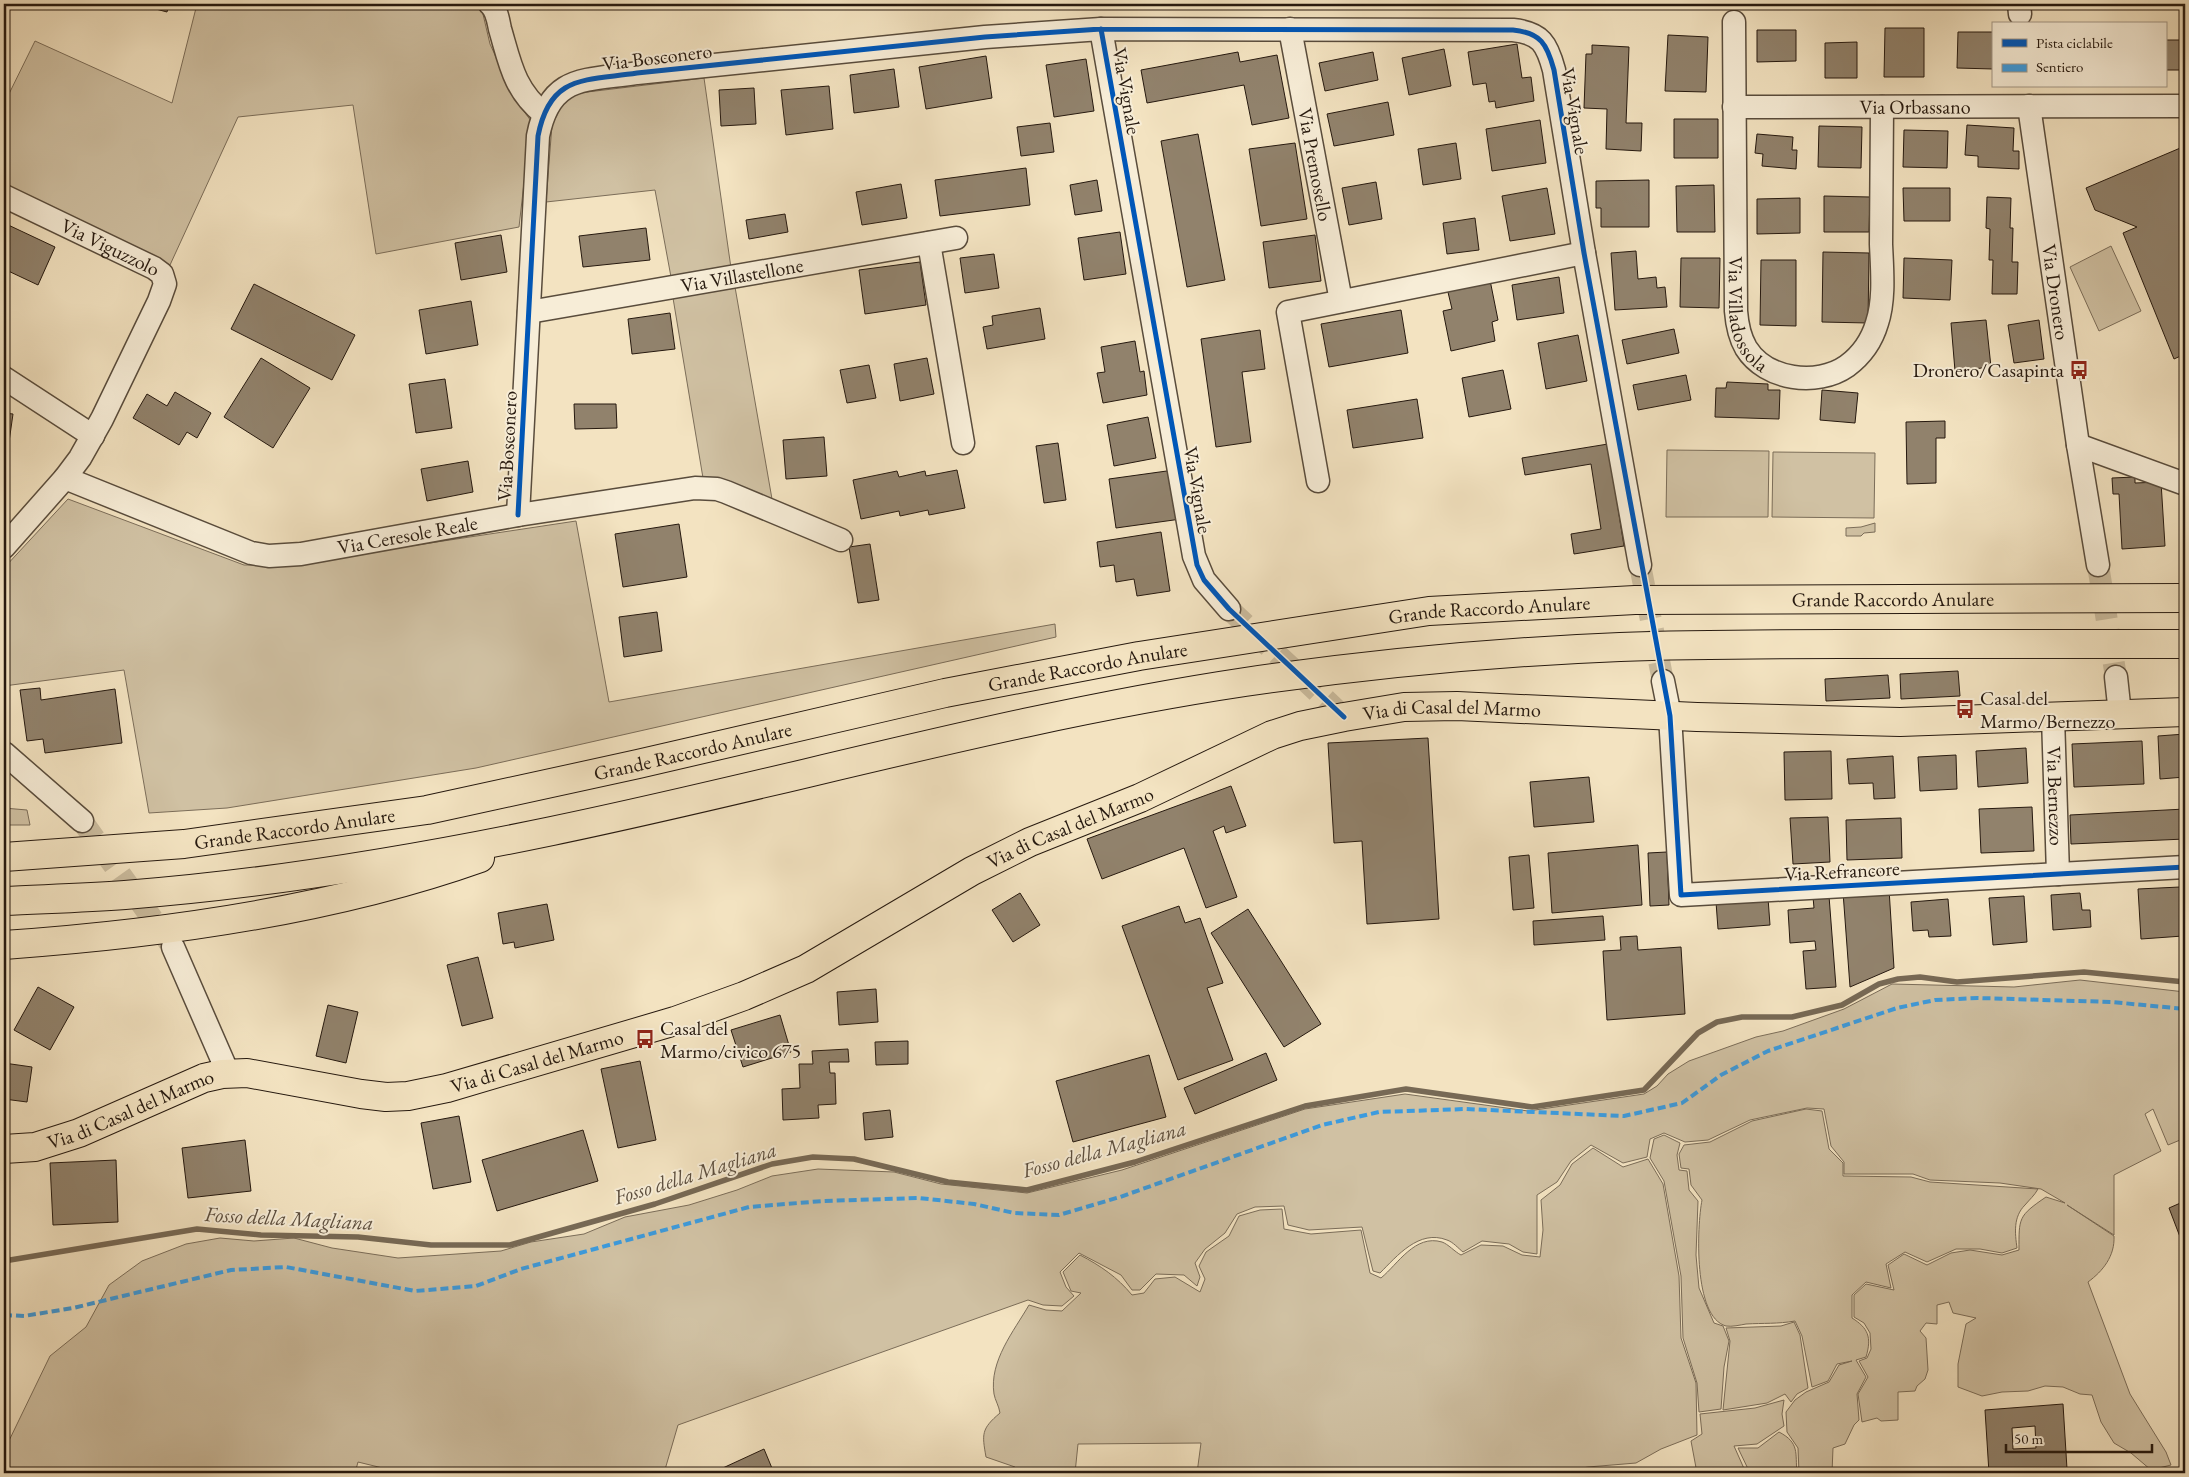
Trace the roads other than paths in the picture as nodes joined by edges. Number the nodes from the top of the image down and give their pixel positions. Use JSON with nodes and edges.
{"nodes":[{"id":1,"x":490,"y":4,"type":"edge"},
{"id":2,"x":1734,"y":22,"type":"dead end"},
{"id":3,"x":1101,"y":29,"type":"junction"},
{"id":4,"x":1290,"y":29,"type":"junction"},
{"id":5,"x":2029,"y":106,"type":"junction"},
{"id":6,"x":2185,"y":106,"type":"edge"},
{"id":7,"x":1734,"y":107,"type":"junction"},
{"id":8,"x":1882,"y":107,"type":"junction"},
{"id":9,"x":544,"y":114,"type":"junction"},
{"id":10,"x":4,"y":196,"type":"edge"},
{"id":11,"x":956,"y":238,"type":"dead end"},
{"id":12,"x":929,"y":243,"type":"junction"},
{"id":13,"x":1584,"y":253,"type":"junction"},
{"id":14,"x":1341,"y":301,"type":"junction"},
{"id":15,"x":529,"y":312,"type":"junction"},
{"id":16,"x":4,"y":378,"type":"edge"},
{"id":17,"x":93,"y":436,"type":"junction"},
{"id":18,"x":963,"y":443,"type":"dead end"},
{"id":19,"x":2078,"y":445,"type":"junction"},
{"id":20,"x":65,"y":478,"type":"junction"},
{"id":21,"x":1318,"y":481,"type":"dead end"},
{"id":22,"x":2185,"y":484,"type":"edge"},
{"id":23,"x":518,"y":515,"type":"junction"},
{"id":24,"x":841,"y":540,"type":"dead end"},
{"id":25,"x":4,"y":547,"type":"edge"},
{"id":26,"x":1640,"y":565,"type":"tunnel mouth"},
{"id":27,"x":2098,"y":565,"type":"tunnel mouth"},
{"id":28,"x":2185,"y":598,"type":"edge"},
{"id":29,"x":1229,"y":608,"type":"tunnel mouth"},
{"id":30,"x":2185,"y":644,"type":"edge"},
{"id":31,"x":2116,"y":677,"type":"tunnel mouth"},
{"id":32,"x":1663,"y":681,"type":"tunnel mouth"},
{"id":33,"x":2185,"y":712,"type":"edge"},
{"id":34,"x":2120,"y":714,"type":"junction"},
{"id":35,"x":1670,"y":716,"type":"junction"},
{"id":36,"x":2053,"y":717,"type":"junction"},
{"id":37,"x":4,"y":752,"type":"edge"},
{"id":38,"x":82,"y":821,"type":"tunnel mouth"},
{"id":39,"x":548,"y":832,"type":"junction"},
{"id":40,"x":4,"y":857,"type":"edge"},
{"id":41,"x":2185,"y":867,"type":"edge"},
{"id":42,"x":2058,"y":874,"type":"junction"},
{"id":43,"x":4,"y":901,"type":"edge"},
{"id":44,"x":4,"y":945,"type":"edge"},
{"id":45,"x":173,"y":947,"type":"tunnel mouth"},
{"id":46,"x":228,"y":1073,"type":"junction"},
{"id":47,"x":4,"y":1149,"type":"edge"}],
"edges":[{"from":1,"to":9,"type":"street"},
{"from":2,"to":7,"type":"street","name":"Via Villadossola"},
{"from":3,"to":4,"type":"street","name":"Via Vignale"},
{"from":3,"to":9,"type":"street","name":"Via Bosconero"},
{"from":3,"to":29,"type":"street","name":"Via Vignale"},
{"from":4,"to":13,"type":"street","name":"Via Vignale"},
{"from":4,"to":14,"type":"street","name":"Via Premosello"},
{"from":5,"to":6,"type":"street","name":"Via Orbassano"},
{"from":5,"to":8,"type":"street","name":"Via Orbassano"},
{"from":5,"to":19,"type":"street","name":"Via Dronero"},
{"from":7,"to":8,"type":"street","name":"Via Orbassano"},
{"from":7,"to":8,"type":"street","name":"Via Villadossola"},
{"from":9,"to":15,"type":"street","name":"Via Bosconero"},
{"from":10,"to":17,"type":"street","name":"Via Viguzzolo"},
{"from":11,"to":12,"type":"street","name":"Via Villastellone"},
{"from":12,"to":15,"type":"street","name":"Via Villastellone"},
{"from":12,"to":18,"type":"street"},
{"from":13,"to":14,"type":"street"},
{"from":13,"to":26,"type":"street","name":"Via Vignale"},
{"from":14,"to":21,"type":"street"},
{"from":15,"to":23,"type":"street","name":"Via Bosconero"},
{"from":16,"to":17,"type":"street"},
{"from":17,"to":20,"type":"street"},
{"from":19,"to":22,"type":"street"},
{"from":19,"to":27,"type":"street","name":"Via Dronero"},
{"from":20,"to":23,"type":"street","name":"Via Ceresole Reale"},
{"from":20,"to":25,"type":"street"},
{"from":23,"to":24,"type":"street","name":"Via Ceresole Reale"},
{"from":28,"to":40,"type":"main road","name":"Grande Raccordo Anulare"},
{"from":30,"to":39,"type":"main road"},
{"from":31,"to":34,"type":"street"},
{"from":32,"to":35,"type":"street"},
{"from":33,"to":34,"type":"main road","name":"Via di Casal del Marmo"},
{"from":34,"to":36,"type":"main road","name":"Via di Casal del Marmo"},
{"from":35,"to":36,"type":"main road","name":"Via di Casal del Marmo"},
{"from":35,"to":42,"type":"street","name":"Via Refrancore"},
{"from":35,"to":46,"type":"main road","name":"Via di Casal del Marmo"},
{"from":36,"to":42,"type":"street","name":"Via Bernezzo"},
{"from":37,"to":38,"type":"street"},
{"from":39,"to":43,"type":"main road"},
{"from":39,"to":44,"type":"main road"},
{"from":41,"to":42,"type":"street","name":"Via Refrancore"},
{"from":45,"to":46,"type":"street"},
{"from":46,"to":47,"type":"main road","name":"Via di Casal del Marmo"}]}
